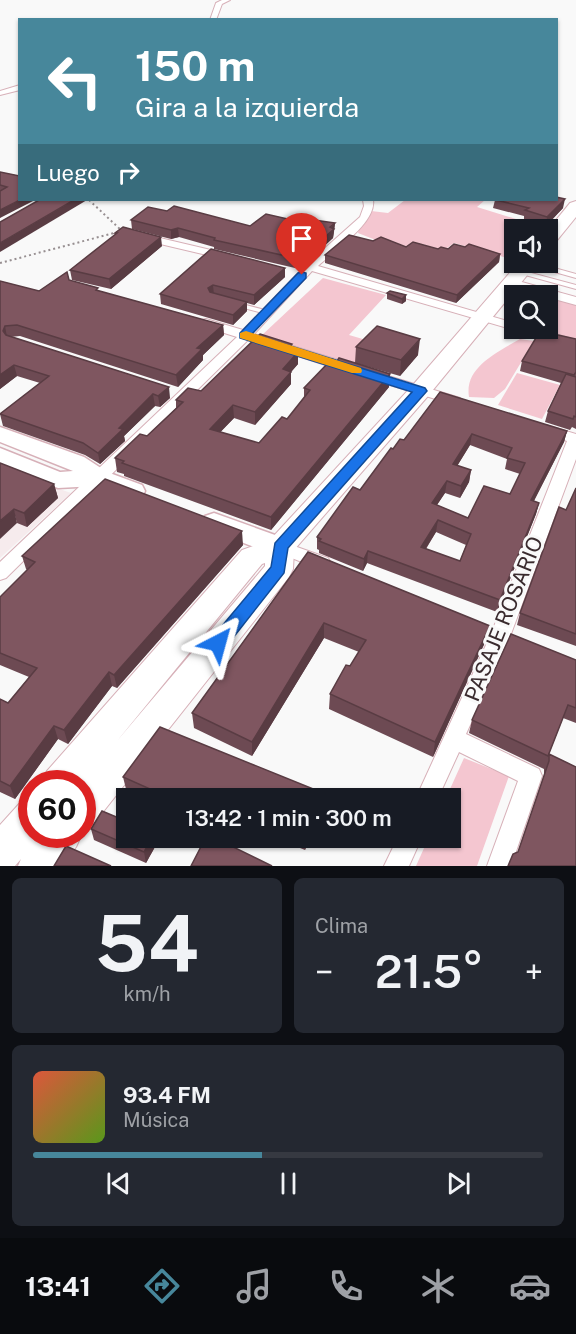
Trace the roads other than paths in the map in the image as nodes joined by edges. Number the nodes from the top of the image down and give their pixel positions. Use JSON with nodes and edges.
{"nodes":[{"id":1,"x":227,"y":0,"type":"edge"},
{"id":2,"x":214,"y":18,"type":"edge"},
{"id":3,"x":18,"y":88,"type":"edge"},
{"id":4,"x":0,"y":93,"type":"edge"},
{"id":5,"x":368,"y":201,"type":"edge"},
{"id":6,"x":576,"y":206,"type":"edge"},
{"id":7,"x":558,"y":228,"type":"edge"},
{"id":8,"x":129,"y":233,"type":"edge"},
{"id":9,"x":236,"y":259,"type":"edge"},
{"id":10,"x":301,"y":272,"type":"junction"},
{"id":11,"x":519,"y":273,"type":"edge"},
{"id":12,"x":527,"y":273,"type":"edge"},
{"id":13,"x":532,"y":273,"type":"edge"},
{"id":14,"x":549,"y":273,"type":"edge"},
{"id":15,"x":576,"y":276,"type":"edge"},
{"id":16,"x":576,"y":287,"type":"edge"},
{"id":17,"x":576,"y":301,"type":"edge"},
{"id":18,"x":235,"y":304,"type":"edge"},
{"id":19,"x":267,"y":312,"type":"junction"},
{"id":20,"x":481,"y":318,"type":"junction"},
{"id":21,"x":195,"y":320,"type":"edge"},
{"id":22,"x":504,"y":324,"type":"edge"},
{"id":23,"x":245,"y":336,"type":"junction"},
{"id":24,"x":558,"y":339,"type":"edge"},
{"id":25,"x":576,"y":344,"type":"edge"},
{"id":26,"x":420,"y":391,"type":"junction"},
{"id":27,"x":465,"y":404,"type":"edge"},
{"id":28,"x":531,"y":425,"type":"edge"},
{"id":29,"x":0,"y":434,"type":"edge"},
{"id":30,"x":576,"y":439,"type":"edge"},
{"id":31,"x":0,"y":456,"type":"edge"},
{"id":32,"x":99,"y":478,"type":"junction"},
{"id":33,"x":152,"y":498,"type":"edge"},
{"id":34,"x":195,"y":514,"type":"edge"},
{"id":35,"x":280,"y":547,"type":"junction"},
{"id":36,"x":336,"y":569,"type":"edge"},
{"id":37,"x":0,"y":573,"type":"edge"},
{"id":38,"x":479,"y":625,"type":"edge"},
{"id":39,"x":501,"y":634,"type":"junction"},
{"id":40,"x":523,"y":642,"type":"edge"},
{"id":41,"x":454,"y":739,"type":"junction"},
{"id":42,"x":71,"y":770,"type":"edge"},
{"id":43,"x":432,"y":788,"type":"edge"},
{"id":44,"x":96,"y":793,"type":"edge"},
{"id":45,"x":18,"y":833,"type":"edge"},
{"id":46,"x":52,"y":848,"type":"edge"},
{"id":47,"x":405,"y":848,"type":"edge"},
{"id":48,"x":0,"y":854,"type":"edge"},
{"id":49,"x":37,"y":866,"type":"edge"},
{"id":50,"x":396,"y":866,"type":"edge"},
{"id":51,"x":499,"y":866,"type":"edge"}],
"edges":[{"from":1,"to":2,"type":"street"},
{"from":3,"to":4,"type":"street"},
{"from":5,"to":10,"type":"street"},
{"from":6,"to":7,"type":"main road"},
{"from":8,"to":9,"type":"street"},
{"from":10,"to":19,"type":"street"},
{"from":10,"to":20,"type":"street"},
{"from":11,"to":20,"type":"main road"},
{"from":12,"to":17,"type":"street"},
{"from":13,"to":16,"type":"lane"},
{"from":14,"to":15,"type":"lane"},
{"from":18,"to":19,"type":"lane"},
{"from":19,"to":23,"type":"street"},
{"from":20,"to":22,"type":"street"},
{"from":20,"to":26,"type":"main road"},
{"from":21,"to":23,"type":"street"},
{"from":23,"to":26,"type":"street"},
{"from":23,"to":32,"type":"street"},
{"from":24,"to":25,"type":"street"},
{"from":26,"to":27,"type":"street"},
{"from":26,"to":35,"type":"main road"},
{"from":28,"to":30,"type":"street"},
{"from":29,"to":32,"type":"main road"},
{"from":30,"to":39,"type":"street","name":"PASAJE ROSARIO"},
{"from":31,"to":32,"type":"main road"},
{"from":32,"to":33,"type":"main road"},
{"from":32,"to":37,"type":"street"},
{"from":34,"to":35,"type":"main road"},
{"from":35,"to":36,"type":"street"},
{"from":35,"to":42,"type":"main road"},
{"from":35,"to":44,"type":"main road"},
{"from":38,"to":39,"type":"street"},
{"from":39,"to":40,"type":"street"},
{"from":39,"to":41,"type":"street","name":"PASAJE ROSARIO"},
{"from":41,"to":43,"type":"street","name":"PASAJE ROSARIO"},
{"from":41,"to":51,"type":"street"},
{"from":45,"to":48,"type":"main road"},
{"from":46,"to":49,"type":"main road"},
{"from":47,"to":50,"type":"street"}]}
